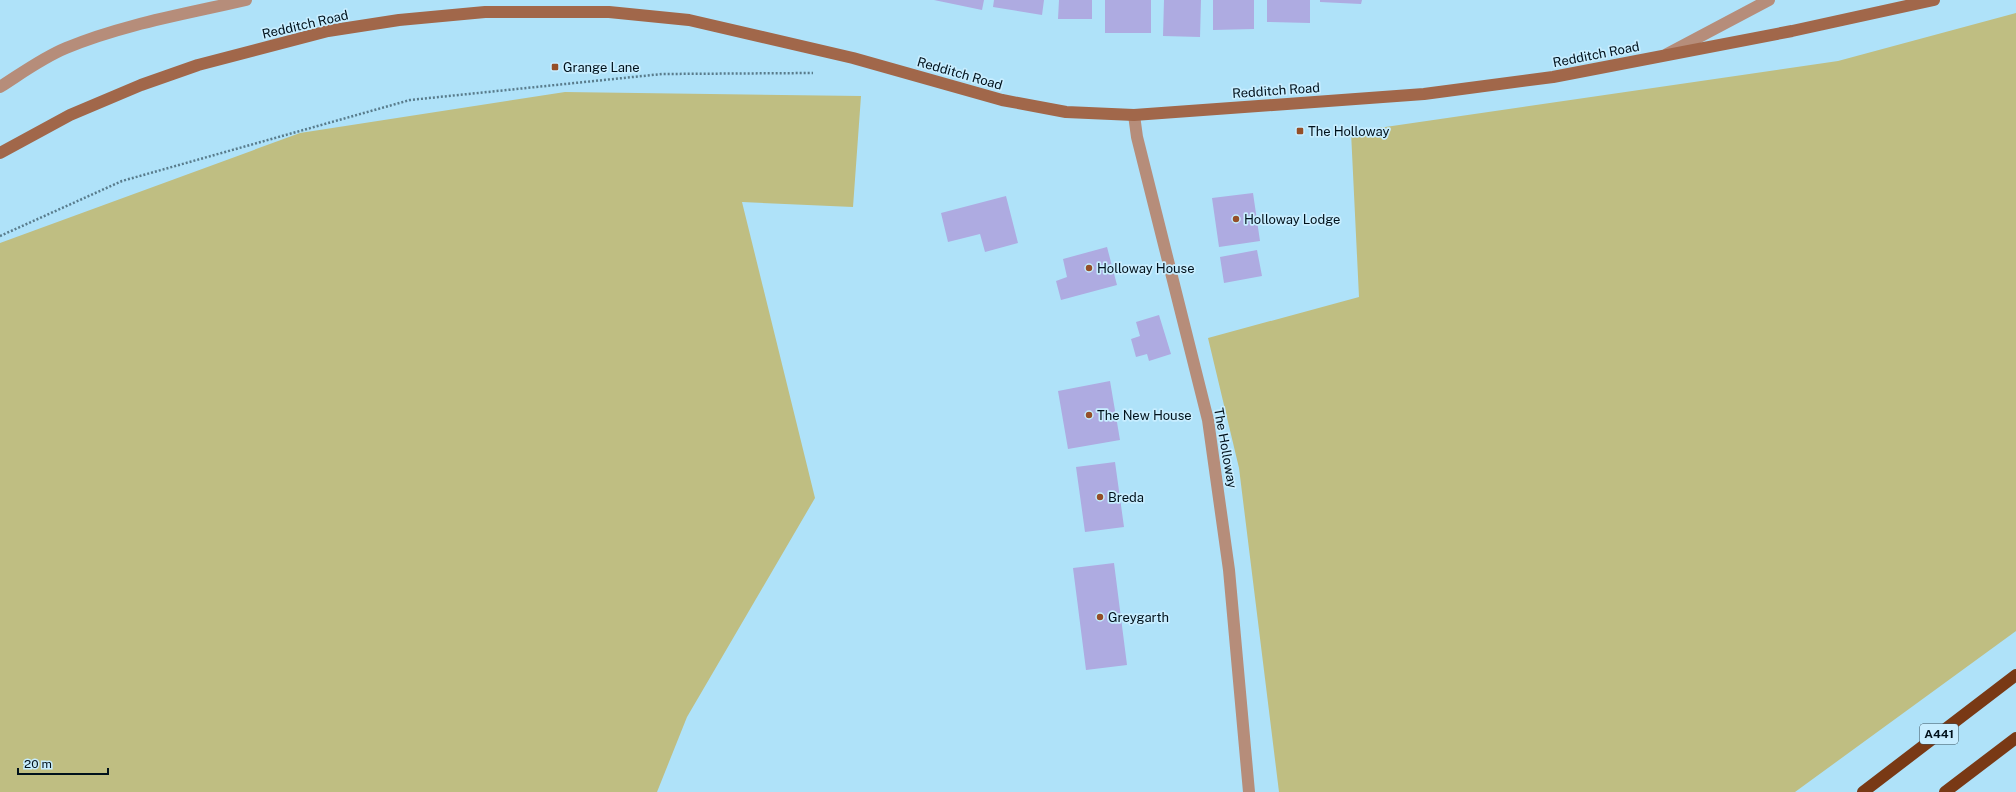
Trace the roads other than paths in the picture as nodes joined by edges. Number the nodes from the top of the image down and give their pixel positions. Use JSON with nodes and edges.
{"nodes":[{"id":1,"x":246,"y":0,"type":"edge"},
{"id":2,"x":1769,"y":0,"type":"edge"},
{"id":3,"x":1934,"y":0,"type":"edge"},
{"id":4,"x":609,"y":6,"type":"edge"},
{"id":5,"x":1664,"y":55,"type":"junction"},
{"id":6,"x":0,"y":87,"type":"edge"},
{"id":7,"x":1134,"y":115,"type":"junction"},
{"id":8,"x":0,"y":153,"type":"edge"},
{"id":9,"x":2016,"y":675,"type":"edge"},
{"id":10,"x":2016,"y":738,"type":"edge"},
{"id":11,"x":1249,"y":792,"type":"edge"},
{"id":12,"x":1863,"y":792,"type":"edge"},
{"id":13,"x":1945,"y":792,"type":"edge"}],
"edges":[{"from":1,"to":6,"type":"street"},
{"from":2,"to":5,"type":"street"},
{"from":3,"to":5,"type":"main road","name":"Redditch Road"},
{"from":4,"to":7,"type":"main road","name":"Redditch Road"},
{"from":4,"to":8,"type":"main road","name":"Redditch Road"},
{"from":5,"to":7,"type":"main road","name":"Redditch Road"},
{"from":7,"to":11,"type":"street","name":"The Holloway"},
{"from":9,"to":12,"type":"highway","number":"A441"},
{"from":10,"to":13,"type":"highway"}]}
